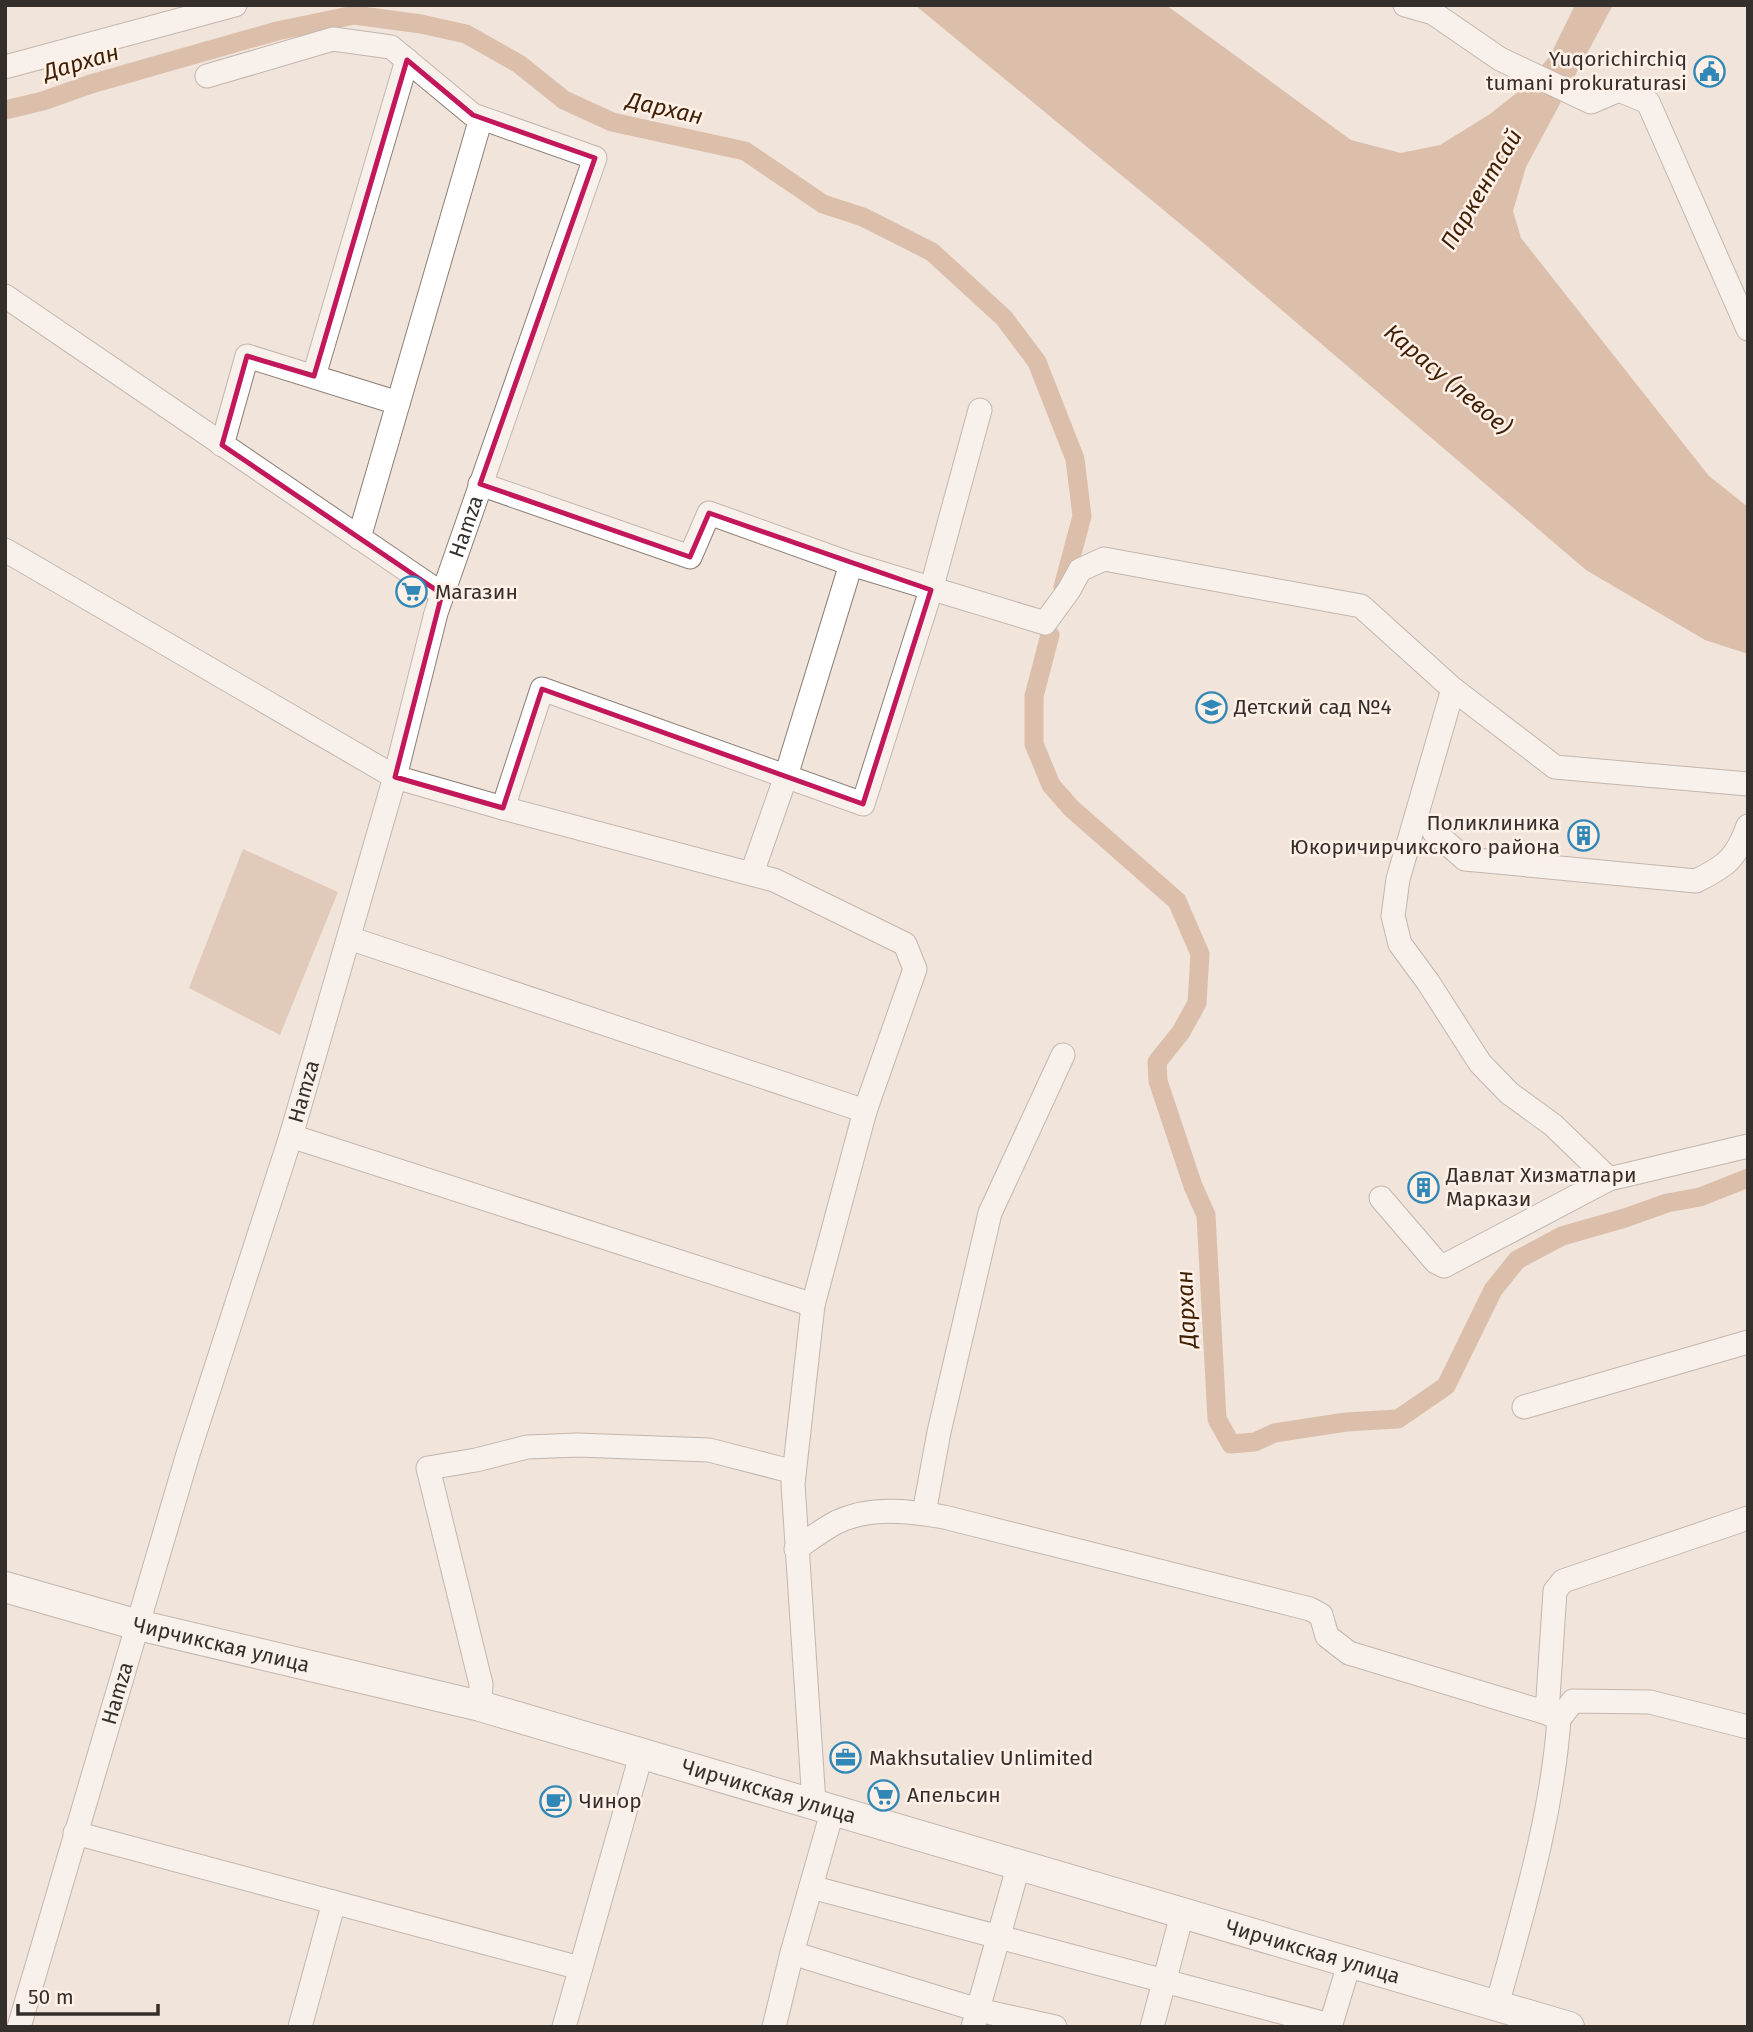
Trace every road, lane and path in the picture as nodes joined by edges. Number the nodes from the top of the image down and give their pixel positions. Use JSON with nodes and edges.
{"nodes":[{"id":1,"x":235,"y":5,"type":"edge"},
{"id":2,"x":1405,"y":5,"type":"edge"},
{"id":3,"x":407,"y":60,"type":"junction"},
{"id":4,"x":5,"y":67,"type":"edge"},
{"id":5,"x":207,"y":76,"type":"dead end"},
{"id":6,"x":479,"y":125,"type":"dead end"},
{"id":7,"x":5,"y":296,"type":"edge"},
{"id":8,"x":1748,"y":329,"type":"edge"},
{"id":9,"x":314,"y":376,"type":"junction"},
{"id":10,"x":398,"y":402,"type":"junction"},
{"id":11,"x":980,"y":410,"type":"dead end"},
{"id":12,"x":222,"y":445,"type":"junction"},
{"id":13,"x":481,"y":484,"type":"junction"},
{"id":14,"x":359,"y":538,"type":"junction"},
{"id":15,"x":7,"y":553,"type":"edge"},
{"id":16,"x":851,"y":564,"type":"junction"},
{"id":17,"x":931,"y":590,"type":"junction"},
{"id":18,"x":442,"y":594,"type":"junction"},
{"id":19,"x":1453,"y":689,"type":"junction"},
{"id":20,"x":786,"y":776,"type":"junction"},
{"id":21,"x":395,"y":777,"type":"junction"},
{"id":22,"x":1748,"y":784,"type":"edge"},
{"id":23,"x":503,"y":808,"type":"junction"},
{"id":24,"x":1748,"y":826,"type":"edge"},
{"id":25,"x":1434,"y":832,"type":"dead end"},
{"id":26,"x":755,"y":874,"type":"junction"},
{"id":27,"x":349,"y":938,"type":"junction"},
{"id":28,"x":1063,"y":1055,"type":"dead end"},
{"id":29,"x":865,"y":1111,"type":"junction"},
{"id":30,"x":290,"y":1136,"type":"junction"},
{"id":31,"x":1748,"y":1146,"type":"edge"},
{"id":32,"x":1609,"y":1180,"type":"junction"},
{"id":33,"x":1381,"y":1198,"type":"dead end"},
{"id":34,"x":813,"y":1305,"type":"junction"},
{"id":35,"x":1748,"y":1342,"type":"edge"},
{"id":36,"x":1524,"y":1407,"type":"dead end"},
{"id":37,"x":794,"y":1472,"type":"junction"},
{"id":38,"x":924,"y":1513,"type":"junction"},
{"id":39,"x":1748,"y":1518,"type":"edge"},
{"id":40,"x":796,"y":1549,"type":"junction"},
{"id":41,"x":5,"y":1587,"type":"edge"},
{"id":42,"x":138,"y":1625,"type":"junction"},
{"id":43,"x":480,"y":1706,"type":"junction"},
{"id":44,"x":1553,"y":1716,"type":"junction"},
{"id":45,"x":1748,"y":1727,"type":"edge"},
{"id":46,"x":642,"y":1752,"type":"junction"},
{"id":47,"x":824,"y":1806,"type":"junction"},
{"id":48,"x":75,"y":1833,"type":"junction"},
{"id":49,"x":1019,"y":1864,"type":"junction"},
{"id":50,"x":811,"y":1887,"type":"junction"},
{"id":51,"x":334,"y":1902,"type":"junction"},
{"id":52,"x":1183,"y":1911,"type":"junction"},
{"id":53,"x":999,"y":1938,"type":"junction"},
{"id":54,"x":792,"y":1953,"type":"junction"},
{"id":55,"x":1350,"y":1961,"type":"junction"},
{"id":56,"x":580,"y":1968,"type":"junction"},
{"id":57,"x":1163,"y":1981,"type":"junction"},
{"id":58,"x":1507,"y":2014,"type":"edge"},
{"id":59,"x":975,"y":2018,"type":"edge"},
{"id":60,"x":1330,"y":2026,"type":"edge"},
{"id":61,"x":19,"y":2027,"type":"edge"},
{"id":62,"x":300,"y":2027,"type":"edge"},
{"id":63,"x":564,"y":2027,"type":"edge"},
{"id":64,"x":774,"y":2027,"type":"edge"},
{"id":65,"x":1055,"y":2027,"type":"edge"},
{"id":66,"x":1152,"y":2027,"type":"edge"},
{"id":67,"x":1569,"y":2027,"type":"edge"}],
"edges":[{"from":1,"to":4,"type":"street"},
{"from":2,"to":8,"type":"street"},
{"from":3,"to":5,"type":"street"},
{"from":3,"to":9,"type":"street"},
{"from":3,"to":13,"type":"street","name":"Hamza"},
{"from":6,"to":10,"type":"street"},
{"from":7,"to":12,"type":"street"},
{"from":9,"to":10,"type":"street"},
{"from":9,"to":12,"type":"street"},
{"from":10,"to":14,"type":"street"},
{"from":11,"to":17,"type":"street"},
{"from":12,"to":14,"type":"street"},
{"from":13,"to":16,"type":"street"},
{"from":13,"to":18,"type":"street","name":"Hamza"},
{"from":14,"to":18,"type":"street"},
{"from":15,"to":21,"type":"street"},
{"from":16,"to":17,"type":"street"},
{"from":16,"to":20,"type":"street"},
{"from":17,"to":19,"type":"street"},
{"from":17,"to":20,"type":"street"},
{"from":18,"to":21,"type":"street","name":"Hamza"},
{"from":19,"to":22,"type":"street"},
{"from":19,"to":32,"type":"street"},
{"from":20,"to":23,"type":"street"},
{"from":20,"to":26,"type":"street"},
{"from":21,"to":23,"type":"street"},
{"from":21,"to":27,"type":"street","name":"Hamza"},
{"from":23,"to":26,"type":"street"},
{"from":24,"to":25,"type":"street"},
{"from":26,"to":29,"type":"street"},
{"from":27,"to":29,"type":"street"},
{"from":27,"to":30,"type":"street","name":"Hamza"},
{"from":28,"to":38,"type":"street"},
{"from":29,"to":34,"type":"street"},
{"from":30,"to":34,"type":"street"},
{"from":30,"to":42,"type":"street","name":"Hamza"},
{"from":31,"to":32,"type":"street"},
{"from":32,"to":33,"type":"street"},
{"from":34,"to":37,"type":"street"},
{"from":35,"to":36,"type":"street"},
{"from":37,"to":40,"type":"street"},
{"from":37,"to":43,"type":"street"},
{"from":38,"to":40,"type":"street"},
{"from":38,"to":44,"type":"street"},
{"from":39,"to":44,"type":"street"},
{"from":40,"to":47,"type":"street"},
{"from":41,"to":42,"type":"main road","name":"Чирчикская улица"},
{"from":42,"to":43,"type":"main road","name":"Чирчикская улица"},
{"from":42,"to":48,"type":"street","name":"Hamza"},
{"from":43,"to":46,"type":"main road","name":"Чирчикская улица"},
{"from":44,"to":45,"type":"street"},
{"from":44,"to":58,"type":"street"},
{"from":46,"to":47,"type":"main road","name":"Чирчикская улица"},
{"from":46,"to":56,"type":"street"},
{"from":47,"to":49,"type":"main road","name":"Чирчикская улица"},
{"from":47,"to":50,"type":"street"},
{"from":48,"to":51,"type":"street"},
{"from":48,"to":61,"type":"street","name":"Hamza"},
{"from":49,"to":52,"type":"main road","name":"Чирчикская улица"},
{"from":49,"to":53,"type":"street"},
{"from":50,"to":53,"type":"street"},
{"from":50,"to":54,"type":"street"},
{"from":51,"to":56,"type":"street"},
{"from":51,"to":62,"type":"street"},
{"from":52,"to":55,"type":"main road","name":"Чирчикская улица"},
{"from":52,"to":57,"type":"street"},
{"from":53,"to":57,"type":"street"},
{"from":53,"to":59,"type":"street"},
{"from":54,"to":59,"type":"street"},
{"from":54,"to":64,"type":"street"},
{"from":55,"to":58,"type":"main road","name":"Чирчикская улица"},
{"from":55,"to":60,"type":"street"},
{"from":56,"to":63,"type":"street"},
{"from":57,"to":60,"type":"street"},
{"from":57,"to":66,"type":"street"},
{"from":58,"to":67,"type":"main road","name":"Чирчикская улица"},
{"from":59,"to":65,"type":"street"}]}
